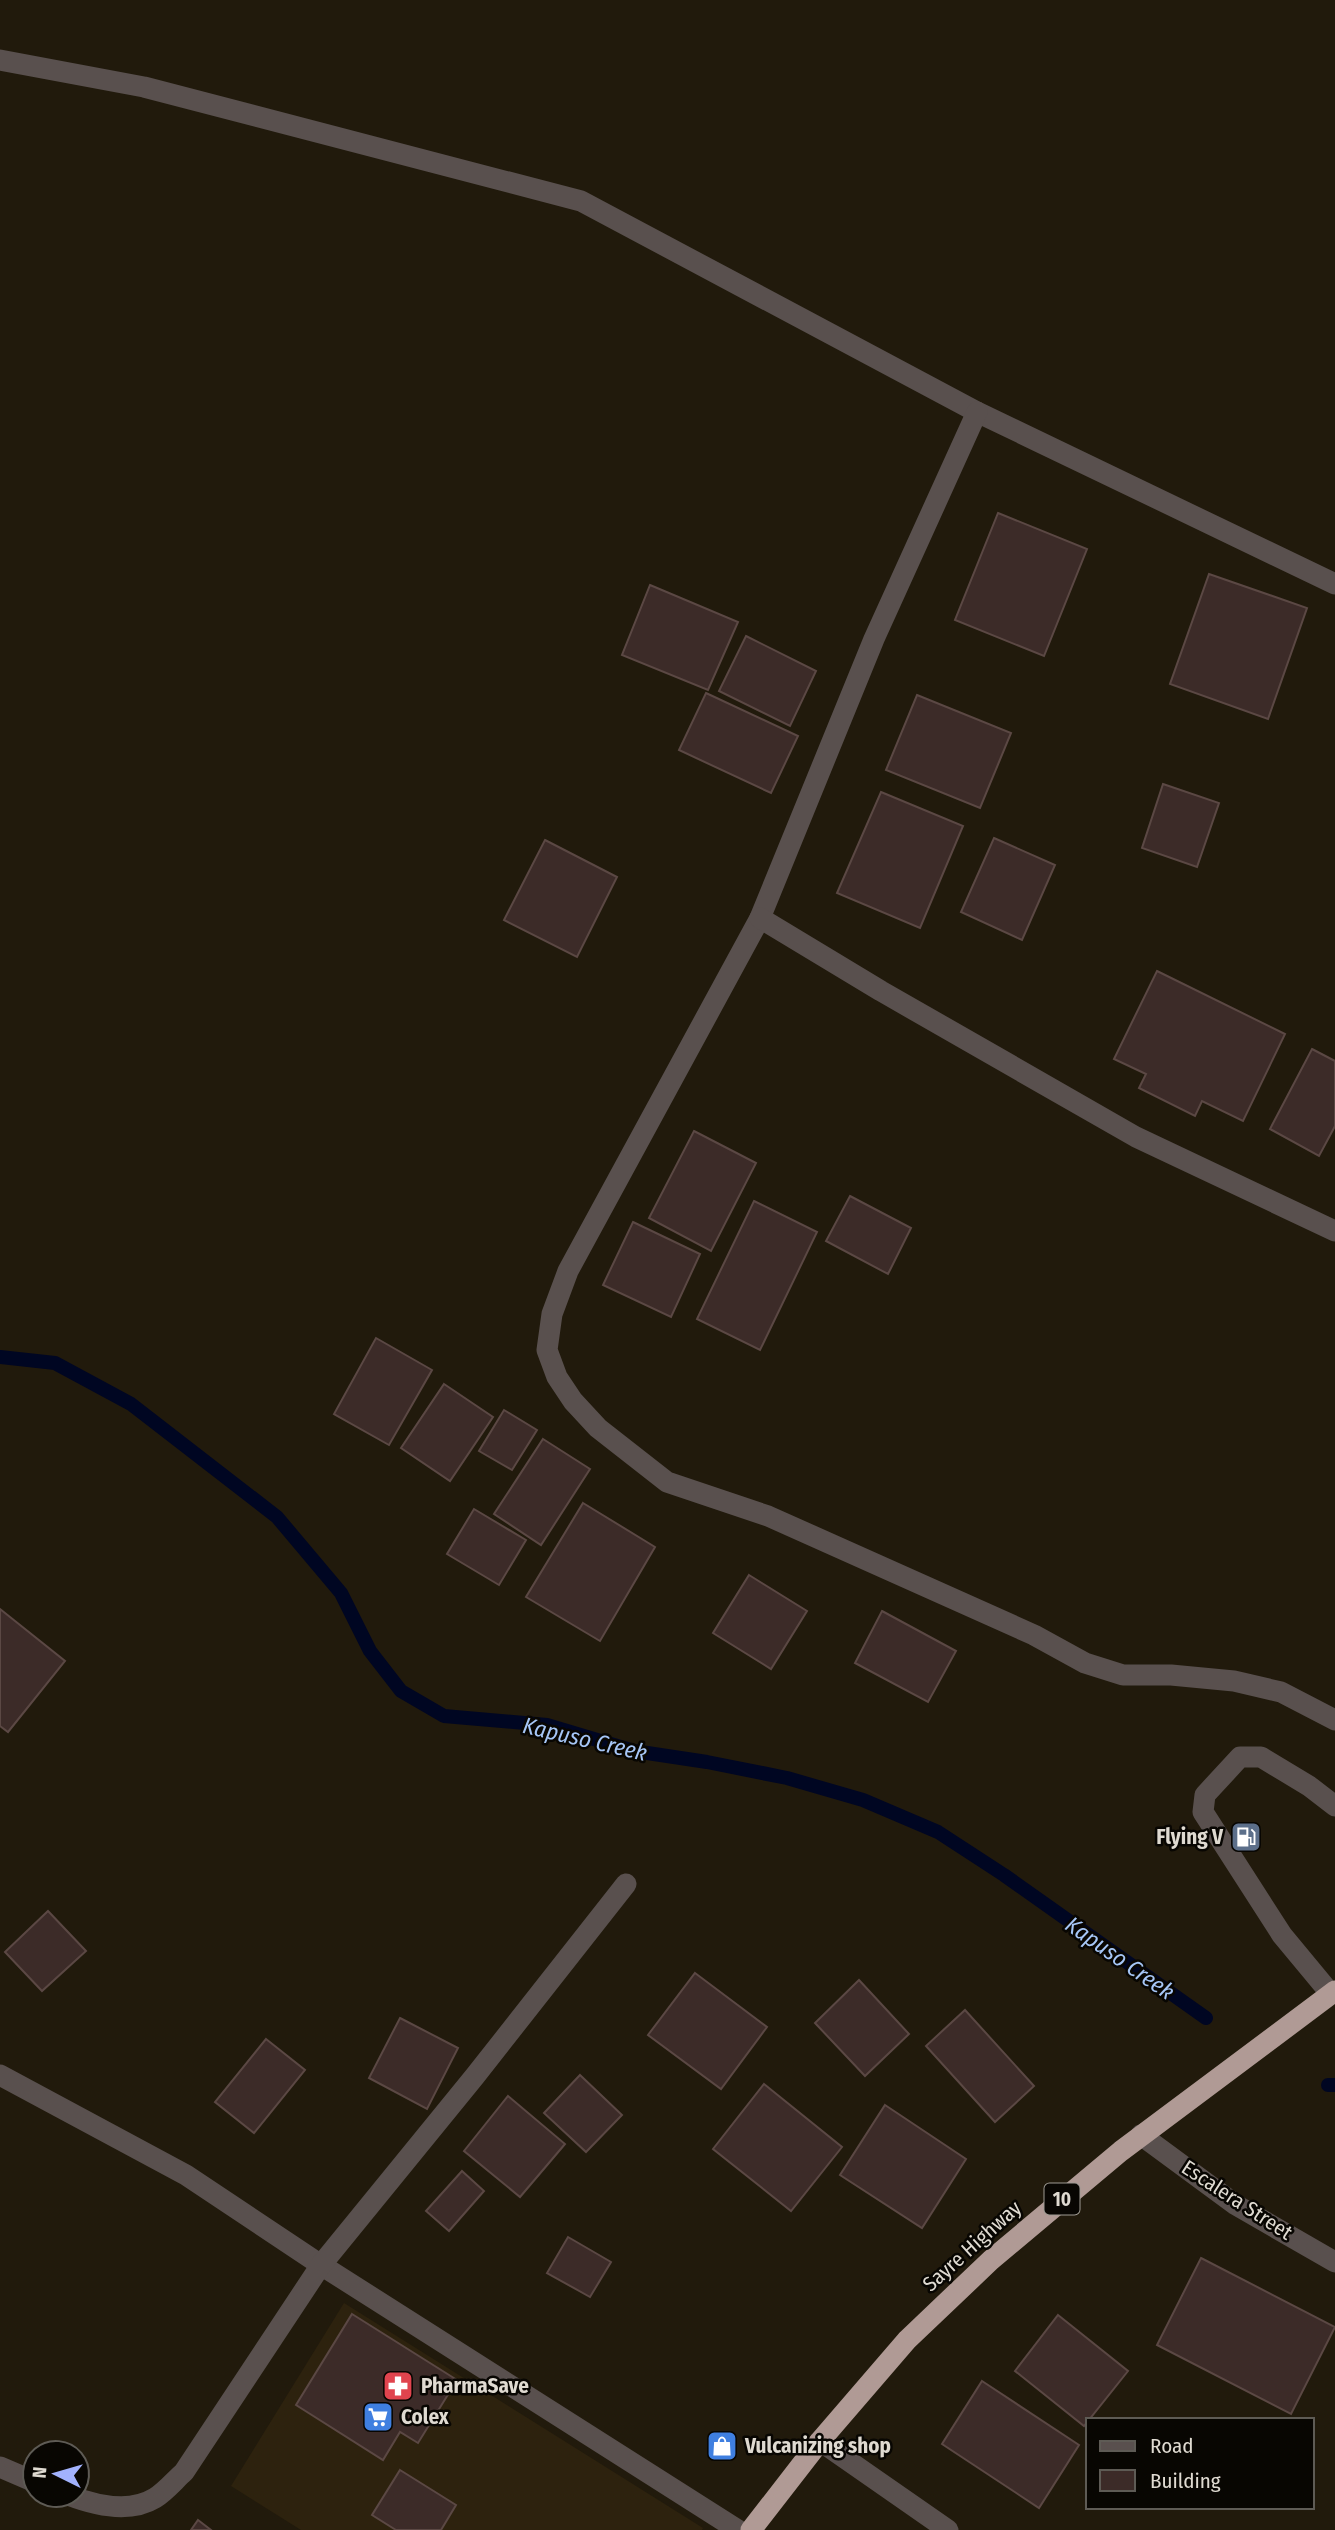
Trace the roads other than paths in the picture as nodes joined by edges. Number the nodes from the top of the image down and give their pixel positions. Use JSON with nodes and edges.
{"nodes":[{"id":1,"x":0,"y":60,"type":"edge"},
{"id":2,"x":977,"y":412,"type":"junction"},
{"id":3,"x":1335,"y":584,"type":"edge"},
{"id":4,"x":760,"y":918,"type":"junction"},
{"id":5,"x":1335,"y":1231,"type":"edge"},
{"id":6,"x":1335,"y":1720,"type":"edge"},
{"id":7,"x":1335,"y":1806,"type":"edge"},
{"id":8,"x":626,"y":1884,"type":"dead end"},
{"id":9,"x":1333,"y":1993,"type":"edge"},
{"id":10,"x":0,"y":2076,"type":"edge"},
{"id":11,"x":1141,"y":2135,"type":"junction"},
{"id":12,"x":1335,"y":2262,"type":"edge"},
{"id":13,"x":321,"y":2265,"type":"junction"},
{"id":14,"x":820,"y":2441,"type":"junction"},
{"id":15,"x":0,"y":2467,"type":"edge"},
{"id":16,"x":21,"y":2476,"type":"edge"},
{"id":17,"x":91,"y":2504,"type":"edge"},
{"id":18,"x":738,"y":2530,"type":"edge"},
{"id":19,"x":751,"y":2530,"type":"edge"},
{"id":20,"x":948,"y":2530,"type":"edge"}],
"edges":[{"from":1,"to":2,"type":"street"},
{"from":2,"to":3,"type":"street"},
{"from":2,"to":4,"type":"street"},
{"from":4,"to":5,"type":"street"},
{"from":4,"to":6,"type":"street"},
{"from":7,"to":9,"type":"street"},
{"from":8,"to":13,"type":"street"},
{"from":9,"to":11,"type":"highway","name":"Sayre Highway","number":"10"},
{"from":10,"to":13,"type":"street"},
{"from":11,"to":12,"type":"street","name":"Escalera Street"},
{"from":11,"to":14,"type":"highway","name":"Sayre Highway","number":"10"},
{"from":13,"to":17,"type":"street"},
{"from":13,"to":18,"type":"street"},
{"from":14,"to":19,"type":"highway","name":"Sayre Highway","number":"10"},
{"from":14,"to":20,"type":"street"},
{"from":15,"to":16,"type":"street"}]}
